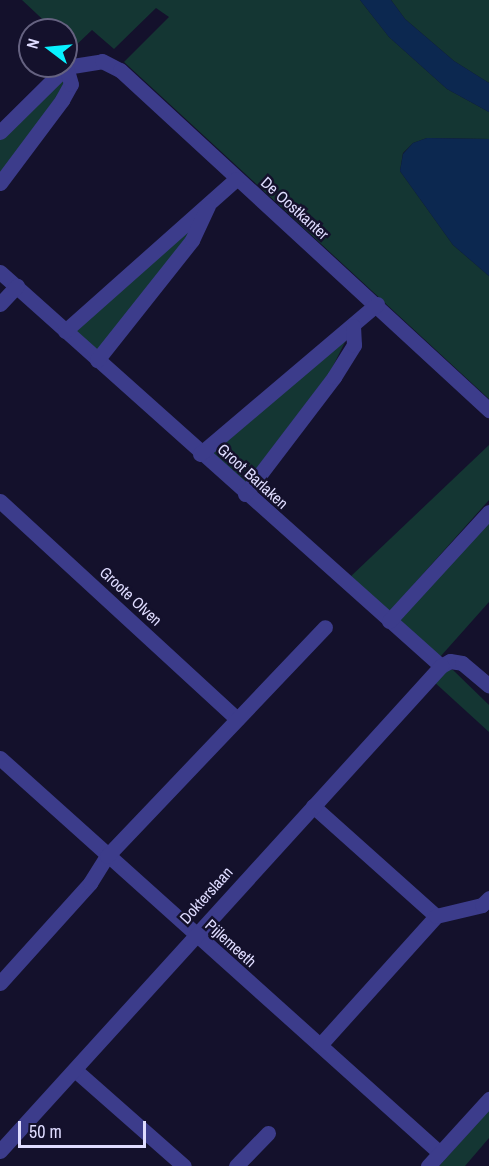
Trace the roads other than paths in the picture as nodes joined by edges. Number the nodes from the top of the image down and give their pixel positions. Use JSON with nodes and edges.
{"nodes":[{"id":1,"x":78,"y":65,"type":"edge"},
{"id":2,"x":55,"y":78,"type":"edge"},
{"id":3,"x":69,"y":78,"type":"edge"},
{"id":4,"x":0,"y":132,"type":"edge"},
{"id":5,"x":236,"y":179,"type":"junction"},
{"id":6,"x":0,"y":183,"type":"edge"},
{"id":7,"x":209,"y":202,"type":"junction"},
{"id":8,"x":0,"y":272,"type":"edge"},
{"id":9,"x":17,"y":286,"type":"junction"},
{"id":10,"x":0,"y":304,"type":"edge"},
{"id":11,"x":377,"y":304,"type":"junction"},
{"id":12,"x":352,"y":326,"type":"junction"},
{"id":13,"x":65,"y":331,"type":"junction"},
{"id":14,"x":97,"y":360,"type":"junction"},
{"id":15,"x":489,"y":410,"type":"edge"},
{"id":16,"x":200,"y":454,"type":"junction"},
{"id":17,"x":245,"y":494,"type":"junction"},
{"id":18,"x":0,"y":501,"type":"edge"},
{"id":19,"x":489,"y":512,"type":"edge"},
{"id":20,"x":389,"y":621,"type":"junction"},
{"id":21,"x":326,"y":627,"type":"dead end"},
{"id":22,"x":441,"y":666,"type":"junction"},
{"id":23,"x":489,"y":686,"type":"edge"},
{"id":24,"x":237,"y":719,"type":"junction"},
{"id":25,"x":0,"y":758,"type":"edge"},
{"id":26,"x":313,"y":806,"type":"junction"},
{"id":27,"x":107,"y":856,"type":"junction"},
{"id":28,"x":489,"y":898,"type":"edge"},
{"id":29,"x":436,"y":916,"type":"junction"},
{"id":30,"x":195,"y":934,"type":"junction"},
{"id":31,"x":0,"y":983,"type":"edge"},
{"id":32,"x":320,"y":1046,"type":"junction"},
{"id":33,"x":75,"y":1070,"type":"junction"},
{"id":34,"x":489,"y":1098,"type":"edge"},
{"id":35,"x":268,"y":1132,"type":"dead end"},
{"id":36,"x":0,"y":1151,"type":"edge"},
{"id":37,"x":440,"y":1153,"type":"junction"},
{"id":38,"x":184,"y":1166,"type":"edge"},
{"id":39,"x":236,"y":1166,"type":"edge"},
{"id":40,"x":428,"y":1166,"type":"edge"}],
"edges":[{"from":1,"to":5,"type":"street","name":"De Oostkanter"},
{"from":2,"to":4,"type":"street"},
{"from":3,"to":6,"type":"street"},
{"from":5,"to":7,"type":"street"},
{"from":5,"to":11,"type":"street","name":"De Oostkanter"},
{"from":7,"to":13,"type":"street"},
{"from":7,"to":14,"type":"street"},
{"from":8,"to":9,"type":"street","name":"Groot Barlaken"},
{"from":9,"to":10,"type":"street"},
{"from":9,"to":13,"type":"street","name":"Groot Barlaken"},
{"from":11,"to":12,"type":"street"},
{"from":11,"to":15,"type":"street","name":"De Oostkanter"},
{"from":12,"to":16,"type":"street"},
{"from":12,"to":17,"type":"street"},
{"from":13,"to":14,"type":"street","name":"Groot Barlaken"},
{"from":14,"to":16,"type":"street","name":"Groot Barlaken"},
{"from":16,"to":17,"type":"street","name":"Groot Barlaken"},
{"from":17,"to":20,"type":"street","name":"Groot Barlaken"},
{"from":18,"to":24,"type":"street","name":"Groote Olven"},
{"from":19,"to":20,"type":"street"},
{"from":20,"to":22,"type":"street","name":"Groot Barlaken"},
{"from":21,"to":24,"type":"street"},
{"from":22,"to":23,"type":"street"},
{"from":22,"to":26,"type":"street","name":"Dokterslaan"},
{"from":24,"to":27,"type":"street"},
{"from":25,"to":27,"type":"street","name":"Pijlemeeth"},
{"from":26,"to":29,"type":"street"},
{"from":26,"to":30,"type":"street","name":"Dokterslaan"},
{"from":27,"to":30,"type":"street","name":"Pijlemeeth"},
{"from":27,"to":31,"type":"street"},
{"from":28,"to":29,"type":"street"},
{"from":29,"to":32,"type":"street"},
{"from":30,"to":32,"type":"street","name":"Pijlemeeth"},
{"from":30,"to":33,"type":"street","name":"Dokterslaan"},
{"from":32,"to":37,"type":"street","name":"Pijlemeeth"},
{"from":33,"to":36,"type":"street","name":"Dokterslaan"},
{"from":33,"to":38,"type":"street"},
{"from":34,"to":37,"type":"street"},
{"from":35,"to":39,"type":"street"},
{"from":37,"to":40,"type":"street"}]}
